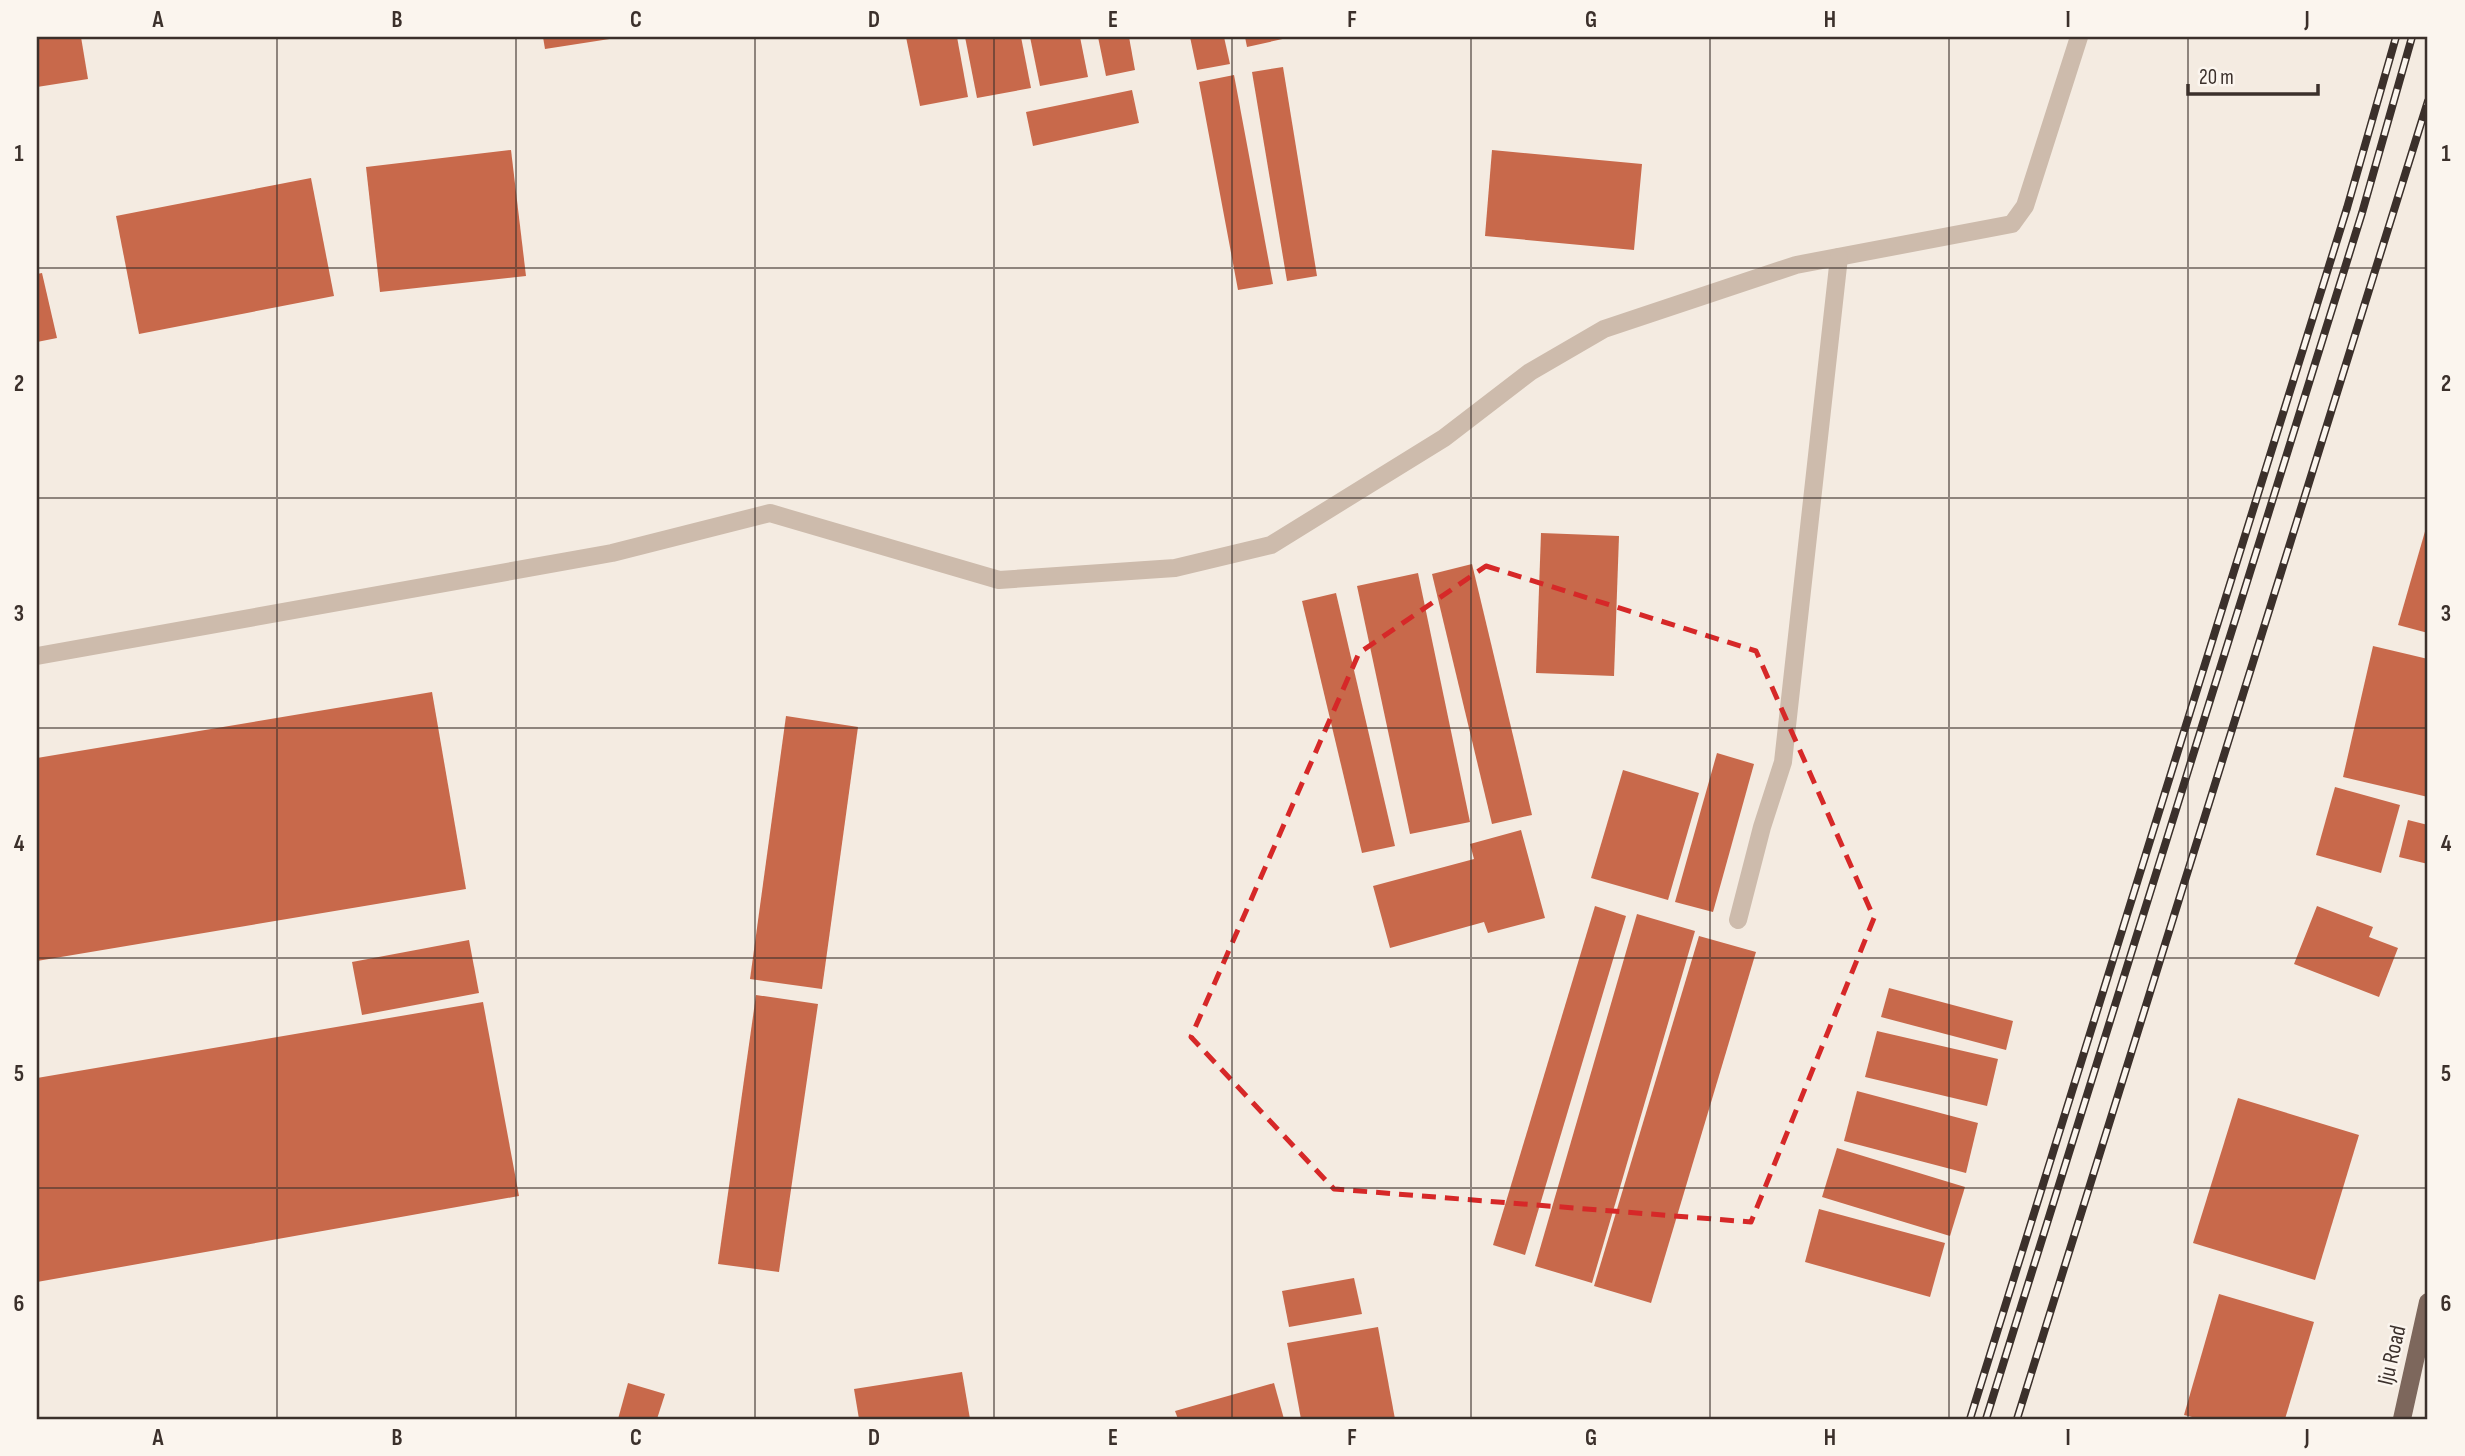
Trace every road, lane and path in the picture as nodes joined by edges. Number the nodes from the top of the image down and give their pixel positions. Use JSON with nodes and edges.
{"nodes":[{"id":1,"x":2079,"y":37,"type":"edge"},
{"id":2,"x":1839,"y":257,"type":"junction"},
{"id":3,"x":37,"y":656,"type":"edge"},
{"id":4,"x":1738,"y":920,"type":"dead end"},
{"id":5,"x":2428,"y":1302,"type":"edge"},
{"id":6,"x":2402,"y":1419,"type":"edge"}],
"edges":[{"from":1,"to":2,"type":"lane"},
{"from":2,"to":3,"type":"lane"},
{"from":2,"to":4,"type":"lane"},
{"from":5,"to":6,"type":"main road","name":"Iju Road"}]}
